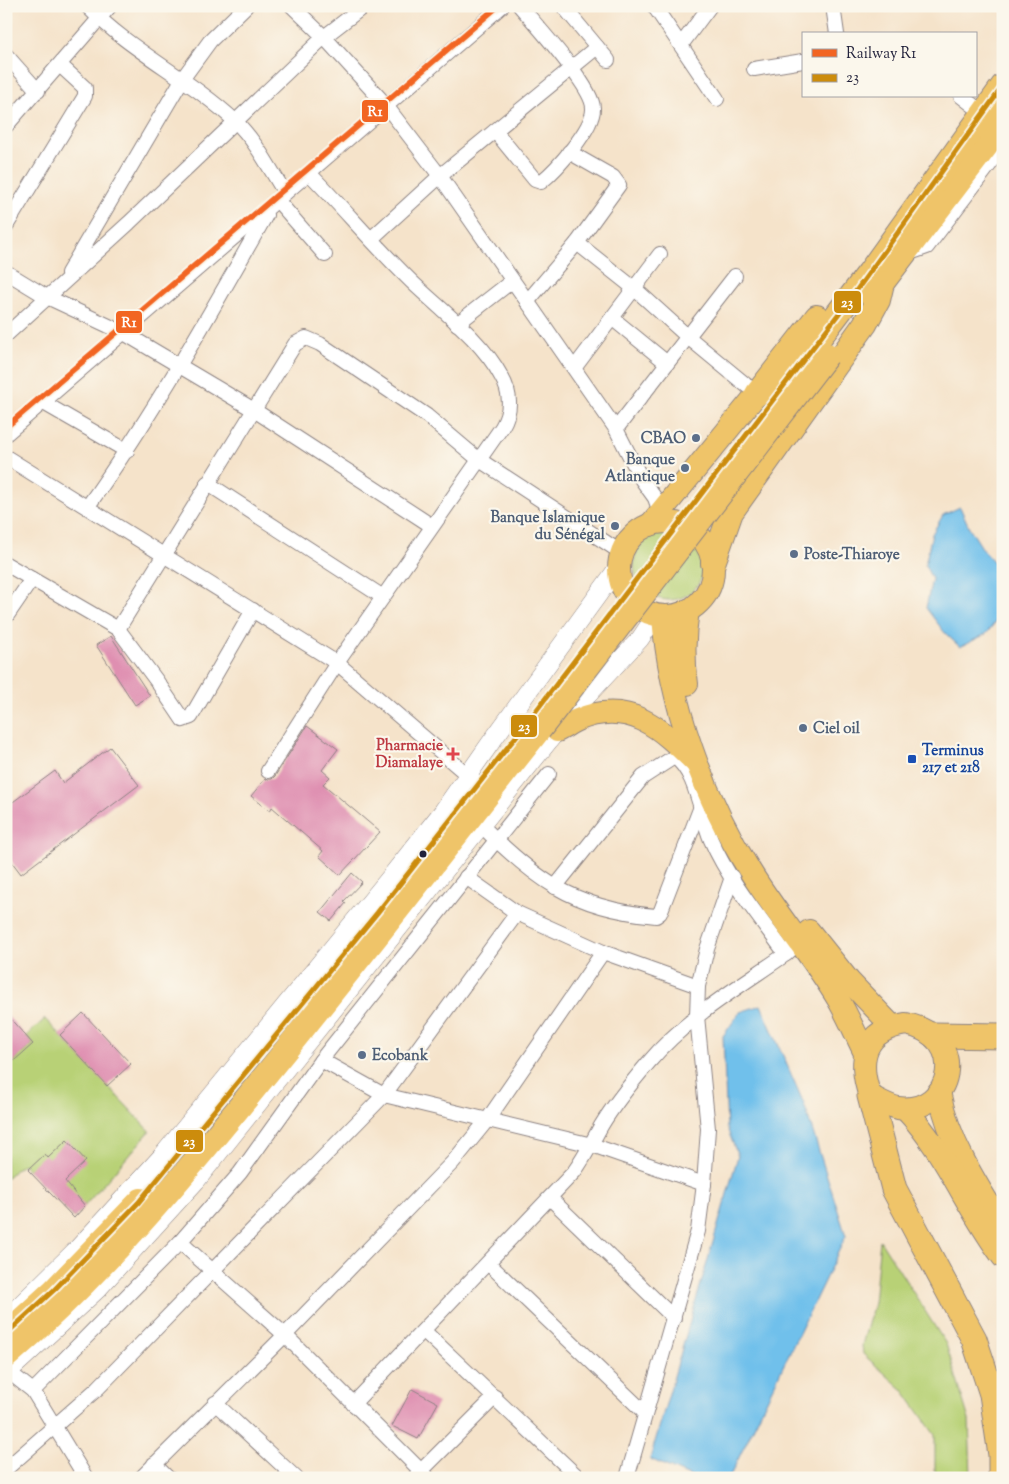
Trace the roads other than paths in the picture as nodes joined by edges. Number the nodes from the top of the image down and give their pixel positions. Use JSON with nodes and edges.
{"nodes":[{"id":1,"x":87,"y":6,"type":"edge"},
{"id":2,"x":110,"y":6,"type":"edge"},
{"id":3,"x":246,"y":6,"type":"edge"},
{"id":4,"x":292,"y":6,"type":"edge"},
{"id":5,"x":364,"y":6,"type":"edge"},
{"id":6,"x":502,"y":6,"type":"edge"},
{"id":7,"x":520,"y":6,"type":"edge"},
{"id":8,"x":563,"y":6,"type":"edge"},
{"id":9,"x":654,"y":6,"type":"edge"},
{"id":10,"x":710,"y":6,"type":"edge"},
{"id":11,"x":833,"y":6,"type":"edge"},
{"id":12,"x":100,"y":20,"type":"junction"},
{"id":13,"x":837,"y":32,"type":"edge"},
{"id":14,"x":324,"y":37,"type":"junction"},
{"id":15,"x":681,"y":45,"type":"junction"},
{"id":16,"x":598,"y":48,"type":"junction"},
{"id":17,"x":6,"y":55,"type":"edge"},
{"id":18,"x":608,"y":60,"type":"dead end"},
{"id":19,"x":802,"y":61,"type":"edge"},
{"id":20,"x":60,"y":66,"type":"junction"},
{"id":21,"x":573,"y":68,"type":"junction"},
{"id":22,"x":754,"y":69,"type":"dead end"},
{"id":23,"x":183,"y":78,"type":"junction"},
{"id":24,"x":1003,"y":86,"type":"edge"},
{"id":25,"x":38,"y":91,"type":"junction"},
{"id":26,"x":964,"y":98,"type":"edge"},
{"id":27,"x":717,"y":99,"type":"dead end"},
{"id":28,"x":386,"y":107,"type":"junction"},
{"id":29,"x":993,"y":119,"type":"edge"},
{"id":30,"x":236,"y":122,"type":"junction"},
{"id":31,"x":6,"y":126,"type":"edge"},
{"id":32,"x":495,"y":131,"type":"junction"},
{"id":33,"x":1003,"y":147,"type":"edge"},
{"id":34,"x":569,"y":152,"type":"junction"},
{"id":35,"x":309,"y":173,"type":"junction"},
{"id":36,"x":440,"y":176,"type":"junction"},
{"id":37,"x":278,"y":200,"type":"junction"},
{"id":38,"x":6,"y":226,"type":"edge"},
{"id":39,"x":372,"y":238,"type":"junction"},
{"id":40,"x":577,"y":243,"type":"junction"},
{"id":41,"x":660,"y":254,"type":"dead end"},
{"id":42,"x":325,"y":255,"type":"dead end"},
{"id":43,"x":902,"y":256,"type":"junction"},
{"id":44,"x":6,"y":272,"type":"edge"},
{"id":45,"x":735,"y":276,"type":"dead end"},
{"id":46,"x":876,"y":278,"type":"junction"},
{"id":47,"x":512,"y":280,"type":"junction"},
{"id":48,"x":61,"y":284,"type":"junction"},
{"id":49,"x":635,"y":288,"type":"junction"},
{"id":50,"x":48,"y":297,"type":"junction"},
{"id":51,"x":527,"y":302,"type":"junction"},
{"id":52,"x":612,"y":318,"type":"junction"},
{"id":53,"x":457,"y":324,"type":"junction"},
{"id":54,"x":124,"y":333,"type":"junction"},
{"id":55,"x":6,"y":335,"type":"edge"},
{"id":56,"x":688,"y":337,"type":"junction"},
{"id":57,"x":667,"y":363,"type":"junction"},
{"id":58,"x":180,"y":366,"type":"junction"},
{"id":59,"x":574,"y":367,"type":"junction"},
{"id":60,"x":757,"y":394,"type":"junction"},
{"id":61,"x":42,"y":402,"type":"junction"},
{"id":62,"x":254,"y":410,"type":"junction"},
{"id":63,"x":616,"y":429,"type":"junction"},
{"id":64,"x":6,"y":434,"type":"edge"},
{"id":65,"x":127,"y":451,"type":"junction"},
{"id":66,"x":478,"y":459,"type":"junction"},
{"id":67,"x":9,"y":464,"type":"edge"},
{"id":68,"x":207,"y":483,"type":"junction"},
{"id":69,"x":88,"y":506,"type":"junction"},
{"id":70,"x":658,"y":519,"type":"junction"},
{"id":71,"x":432,"y":526,"type":"junction"},
{"id":72,"x":165,"y":554,"type":"junction"},
{"id":73,"x":621,"y":559,"type":"junction"},
{"id":74,"x":713,"y":563,"type":"junction"},
{"id":75,"x":6,"y":564,"type":"edge"},
{"id":76,"x":32,"y":579,"type":"junction"},
{"id":77,"x":383,"y":597,"type":"junction"},
{"id":78,"x":253,"y":610,"type":"junction"},
{"id":79,"x":688,"y":610,"type":"junction"},
{"id":80,"x":660,"y":615,"type":"junction"},
{"id":81,"x":6,"y":617,"type":"edge"},
{"id":82,"x":118,"y":629,"type":"junction"},
{"id":83,"x":337,"y":663,"type":"junction"},
{"id":84,"x":541,"y":727,"type":"junction"},
{"id":85,"x":696,"y":763,"type":"junction"},
{"id":86,"x":268,"y":771,"type":"dead end"},
{"id":87,"x":550,"y":774,"type":"dead end"},
{"id":88,"x":484,"y":788,"type":"junction"},
{"id":89,"x":700,"y":808,"type":"junction"},
{"id":90,"x":481,"y":825,"type":"junction"},
{"id":91,"x":496,"y":840,"type":"junction"},
{"id":92,"x":466,"y":877,"type":"junction"},
{"id":93,"x":732,"y":877,"type":"junction"},
{"id":94,"x":555,"y":886,"type":"junction"},
{"id":95,"x":517,"y":913,"type":"junction"},
{"id":96,"x":793,"y":948,"type":"junction"},
{"id":97,"x":603,"y":952,"type":"junction"},
{"id":98,"x":698,"y":986,"type":"junction"},
{"id":99,"x":697,"y":1016,"type":"junction"},
{"id":100,"x":892,"y":1026,"type":"junction"},
{"id":101,"x":934,"y":1034,"type":"junction"},
{"id":102,"x":1003,"y":1036,"type":"edge"},
{"id":103,"x":865,"y":1053,"type":"junction"},
{"id":104,"x":321,"y":1060,"type":"junction"},
{"id":105,"x":938,"y":1092,"type":"junction"},
{"id":106,"x":384,"y":1095,"type":"junction"},
{"id":107,"x":870,"y":1096,"type":"junction"},
{"id":108,"x":905,"y":1109,"type":"junction"},
{"id":109,"x":488,"y":1119,"type":"junction"},
{"id":110,"x":592,"y":1145,"type":"junction"},
{"id":111,"x":704,"y":1184,"type":"junction"},
{"id":112,"x":550,"y":1198,"type":"junction"},
{"id":113,"x":1003,"y":1227,"type":"edge"},
{"id":114,"x":180,"y":1242,"type":"junction"},
{"id":115,"x":1003,"y":1257,"type":"edge"},
{"id":116,"x":488,"y":1263,"type":"junction"},
{"id":117,"x":213,"y":1270,"type":"junction"},
{"id":118,"x":13,"y":1312,"type":"edge"},
{"id":119,"x":674,"y":1318,"type":"junction"},
{"id":120,"x":424,"y":1331,"type":"junction"},
{"id":121,"x":6,"y":1334,"type":"edge"},
{"id":122,"x":285,"y":1335,"type":"junction"},
{"id":123,"x":7,"y":1368,"type":"edge"},
{"id":124,"x":32,"y":1391,"type":"junction"},
{"id":125,"x":495,"y":1397,"type":"junction"},
{"id":126,"x":215,"y":1403,"type":"junction"},
{"id":127,"x":353,"y":1404,"type":"junction"},
{"id":128,"x":644,"y":1412,"type":"junction"},
{"id":129,"x":56,"y":1426,"type":"junction"},
{"id":130,"x":154,"y":1464,"type":"junction"},
{"id":131,"x":6,"y":1469,"type":"edge"},
{"id":132,"x":421,"y":1476,"type":"edge"},
{"id":133,"x":86,"y":1478,"type":"edge"},
{"id":134,"x":141,"y":1478,"type":"edge"},
{"id":135,"x":168,"y":1478,"type":"edge"},
{"id":136,"x":296,"y":1478,"type":"edge"},
{"id":137,"x":579,"y":1478,"type":"edge"},
{"id":138,"x":627,"y":1478,"type":"edge"},
{"id":139,"x":1002,"y":1478,"type":"edge"}],
"edges":[{"from":1,"to":12,"type":"street"},
{"from":2,"to":12,"type":"street"},
{"from":3,"to":23,"type":"street"},
{"from":4,"to":14,"type":"street"},
{"from":5,"to":14,"type":"street"},
{"from":6,"to":28,"type":"street"},
{"from":7,"to":21,"type":"street"},
{"from":8,"to":16,"type":"street"},
{"from":9,"to":15,"type":"street"},
{"from":10,"to":15,"type":"street"},
{"from":11,"to":13,"type":"street"},
{"from":12,"to":20,"type":"street"},
{"from":12,"to":23,"type":"street"},
{"from":14,"to":28,"type":"street"},
{"from":14,"to":30,"type":"street"},
{"from":15,"to":27,"type":"street"},
{"from":16,"to":18,"type":"street"},
{"from":16,"to":21,"type":"street"},
{"from":17,"to":25,"type":"street"},
{"from":19,"to":22,"type":"street"},
{"from":20,"to":25,"type":"street"},
{"from":20,"to":38,"type":"street"},
{"from":21,"to":32,"type":"street"},
{"from":21,"to":34,"type":"street"},
{"from":23,"to":30,"type":"street"},
{"from":23,"to":48,"type":"street"},
{"from":24,"to":29,"type":"highway"},
{"from":25,"to":31,"type":"street"},
{"from":26,"to":29,"type":"street"},
{"from":28,"to":35,"type":"street"},
{"from":28,"to":36,"type":"street"},
{"from":29,"to":43,"type":"highway"},
{"from":29,"to":46,"type":"highway"},
{"from":30,"to":37,"type":"street"},
{"from":30,"to":48,"type":"street"},
{"from":32,"to":34,"type":"street"},
{"from":32,"to":36,"type":"street"},
{"from":33,"to":43,"type":"street"},
{"from":34,"to":40,"type":"street"},
{"from":35,"to":37,"type":"street"},
{"from":35,"to":39,"type":"street"},
{"from":36,"to":39,"type":"street"},
{"from":36,"to":47,"type":"street"},
{"from":37,"to":42,"type":"street"},
{"from":37,"to":54,"type":"street"},
{"from":37,"to":58,"type":"street"},
{"from":39,"to":53,"type":"street"},
{"from":40,"to":49,"type":"street"},
{"from":40,"to":51,"type":"street"},
{"from":41,"to":49,"type":"street"},
{"from":43,"to":46,"type":"highway"},
{"from":44,"to":50,"type":"street"},
{"from":45,"to":56,"type":"street"},
{"from":46,"to":60,"type":"highway"},
{"from":46,"to":74,"type":"highway"},
{"from":46,"to":84,"type":"highway","bridge":true},
{"from":47,"to":51,"type":"street"},
{"from":47,"to":53,"type":"street"},
{"from":48,"to":50,"type":"street"},
{"from":49,"to":52,"type":"street"},
{"from":49,"to":56,"type":"street"},
{"from":50,"to":54,"type":"street"},
{"from":50,"to":55,"type":"street"},
{"from":51,"to":59,"type":"street"},
{"from":52,"to":57,"type":"street"},
{"from":52,"to":59,"type":"street"},
{"from":53,"to":66,"type":"street"},
{"from":54,"to":58,"type":"street"},
{"from":54,"to":61,"type":"street"},
{"from":56,"to":57,"type":"street"},
{"from":56,"to":60,"type":"street"},
{"from":57,"to":63,"type":"street"},
{"from":58,"to":62,"type":"street"},
{"from":58,"to":65,"type":"street"},
{"from":59,"to":63,"type":"street"},
{"from":60,"to":70,"type":"main road"},
{"from":61,"to":64,"type":"street"},
{"from":61,"to":65,"type":"street"},
{"from":62,"to":66,"type":"street"},
{"from":62,"to":68,"type":"street"},
{"from":62,"to":71,"type":"street"},
{"from":63,"to":70,"type":"street"},
{"from":65,"to":69,"type":"street"},
{"from":66,"to":71,"type":"street"},
{"from":66,"to":73,"type":"street"},
{"from":67,"to":69,"type":"street"},
{"from":68,"to":72,"type":"street"},
{"from":68,"to":77,"type":"street"},
{"from":69,"to":72,"type":"street"},
{"from":70,"to":73,"type":"main road"},
{"from":70,"to":74,"type":"main road"},
{"from":71,"to":77,"type":"street"},
{"from":72,"to":78,"type":"street"},
{"from":72,"to":82,"type":"street"},
{"from":73,"to":80,"type":"main road"},
{"from":73,"to":88,"type":"street"},
{"from":74,"to":79,"type":"main road"},
{"from":75,"to":76,"type":"street"},
{"from":76,"to":81,"type":"street"},
{"from":76,"to":82,"type":"street"},
{"from":77,"to":83,"type":"street"},
{"from":78,"to":82,"type":"street"},
{"from":78,"to":83,"type":"street"},
{"from":79,"to":80,"type":"main road"},
{"from":79,"to":100,"type":"main road"},
{"from":80,"to":84,"type":"street"},
{"from":80,"to":85,"type":"main road"},
{"from":83,"to":86,"type":"street"},
{"from":83,"to":88,"type":"street"},
{"from":84,"to":85,"type":"main road"},
{"from":84,"to":88,"type":"highway"},
{"from":85,"to":96,"type":"main road"},
{"from":87,"to":91,"type":"street"},
{"from":88,"to":90,"type":"street"},
{"from":88,"to":118,"type":"highway"},
{"from":88,"to":123,"type":"highway"},
{"from":89,"to":93,"type":"street"},
{"from":89,"to":94,"type":"street"},
{"from":89,"to":94,"type":"street"},
{"from":90,"to":91,"type":"street"},
{"from":90,"to":123,"type":"street"},
{"from":91,"to":92,"type":"street"},
{"from":91,"to":94,"type":"street"},
{"from":92,"to":95,"type":"street"},
{"from":92,"to":104,"type":"street"},
{"from":93,"to":96,"type":"street"},
{"from":93,"to":98,"type":"street"},
{"from":95,"to":97,"type":"street"},
{"from":95,"to":106,"type":"street"},
{"from":96,"to":99,"type":"street"},
{"from":96,"to":103,"type":"main road"},
{"from":97,"to":98,"type":"street"},
{"from":97,"to":109,"type":"street"},
{"from":98,"to":99,"type":"street"},
{"from":99,"to":110,"type":"street"},
{"from":99,"to":111,"type":"street"},
{"from":100,"to":101,"type":"main road"},
{"from":100,"to":103,"type":"main road"},
{"from":101,"to":102,"type":"highway"},
{"from":101,"to":105,"type":"main road"},
{"from":103,"to":107,"type":"main road"},
{"from":104,"to":106,"type":"street"},
{"from":104,"to":114,"type":"street"},
{"from":105,"to":108,"type":"main road"},
{"from":105,"to":113,"type":"main road"},
{"from":106,"to":109,"type":"street"},
{"from":106,"to":117,"type":"street"},
{"from":107,"to":108,"type":"main road"},
{"from":107,"to":139,"type":"highway"},
{"from":108,"to":115,"type":"main road"},
{"from":109,"to":110,"type":"street"},
{"from":109,"to":122,"type":"street"},
{"from":110,"to":111,"type":"street"},
{"from":110,"to":112,"type":"street"},
{"from":111,"to":119,"type":"street"},
{"from":112,"to":116,"type":"street"},
{"from":112,"to":119,"type":"street"},
{"from":114,"to":117,"type":"street"},
{"from":114,"to":124,"type":"street"},
{"from":116,"to":120,"type":"street"},
{"from":116,"to":128,"type":"street"},
{"from":117,"to":122,"type":"street"},
{"from":117,"to":129,"type":"street"},
{"from":118,"to":121,"type":"highway"},
{"from":119,"to":128,"type":"street"},
{"from":120,"to":125,"type":"street"},
{"from":120,"to":127,"type":"street"},
{"from":122,"to":126,"type":"street"},
{"from":122,"to":127,"type":"street"},
{"from":123,"to":124,"type":"street"},
{"from":124,"to":129,"type":"street"},
{"from":125,"to":132,"type":"street"},
{"from":125,"to":137,"type":"street"},
{"from":126,"to":130,"type":"street"},
{"from":126,"to":136,"type":"street"},
{"from":127,"to":132,"type":"street"},
{"from":128,"to":138,"type":"street"},
{"from":129,"to":131,"type":"street"},
{"from":129,"to":133,"type":"street"},
{"from":130,"to":134,"type":"street"},
{"from":130,"to":135,"type":"street"}]}
